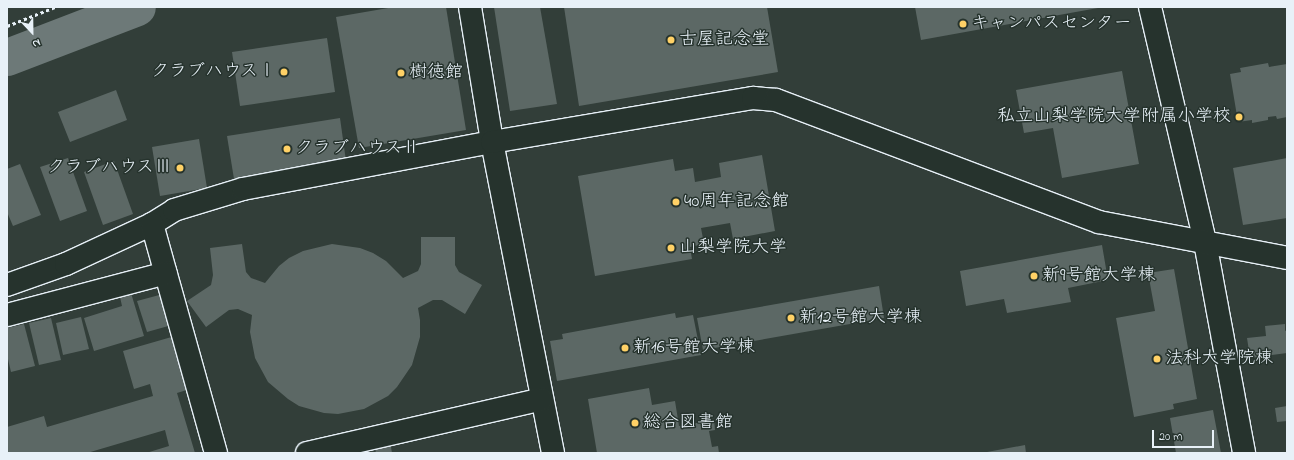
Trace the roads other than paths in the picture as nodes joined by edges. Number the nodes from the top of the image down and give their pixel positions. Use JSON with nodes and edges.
{"nodes":[{"id":1,"x":470,"y":7,"type":"edge"},
{"id":2,"x":1150,"y":7,"type":"edge"},
{"id":3,"x":492,"y":142,"type":"junction"},
{"id":4,"x":152,"y":224,"type":"junction"},
{"id":5,"x":1205,"y":242,"type":"junction"},
{"id":6,"x":1287,"y":258,"type":"edge"},
{"id":7,"x":166,"y":272,"type":"junction"},
{"id":8,"x":7,"y":285,"type":"edge"},
{"id":9,"x":7,"y":315,"type":"edge"},
{"id":10,"x":542,"y":399,"type":"junction"},
{"id":11,"x":216,"y":453,"type":"edge"},
{"id":12,"x":307,"y":453,"type":"edge"},
{"id":13,"x":553,"y":453,"type":"edge"},
{"id":14,"x":1244,"y":453,"type":"edge"}],
"edges":[{"from":1,"to":3,"type":"street"},
{"from":2,"to":5,"type":"street"},
{"from":3,"to":4,"type":"street"},
{"from":3,"to":5,"type":"street"},
{"from":3,"to":10,"type":"street"},
{"from":4,"to":7,"type":"street"},
{"from":4,"to":8,"type":"street"},
{"from":5,"to":6,"type":"street"},
{"from":5,"to":14,"type":"street"},
{"from":7,"to":9,"type":"street"},
{"from":7,"to":11,"type":"street"},
{"from":10,"to":12,"type":"street"},
{"from":10,"to":13,"type":"street"}]}
